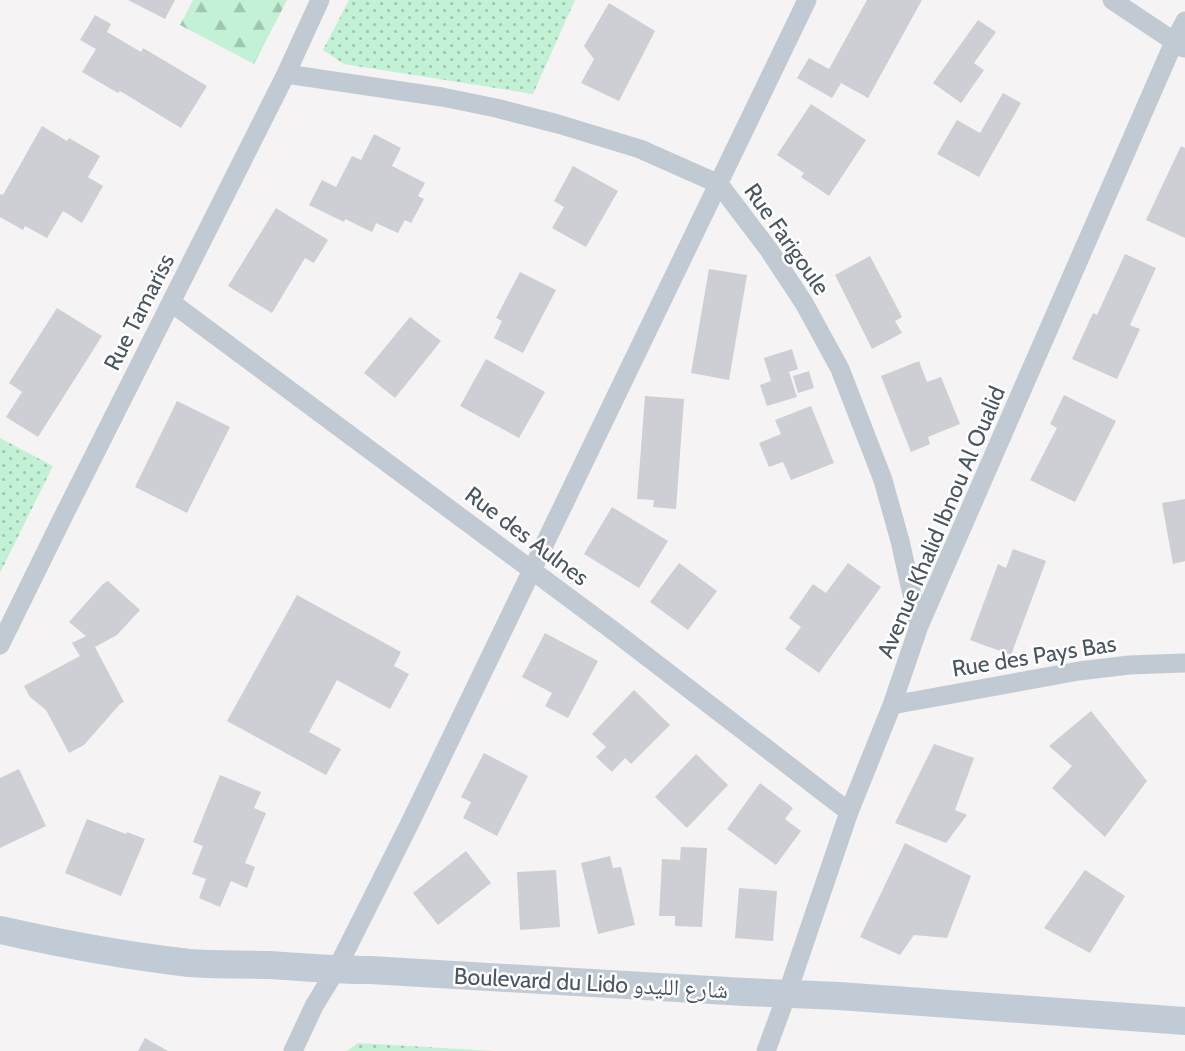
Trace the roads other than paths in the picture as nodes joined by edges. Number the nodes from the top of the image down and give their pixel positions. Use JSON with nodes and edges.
{"nodes":[{"id":1,"x":320,"y":0,"type":"edge"},
{"id":2,"x":807,"y":0,"type":"edge"},
{"id":3,"x":1112,"y":0,"type":"edge"},
{"id":4,"x":1185,"y":21,"type":"edge"},
{"id":5,"x":1180,"y":45,"type":"edge"},
{"id":6,"x":286,"y":74,"type":"junction"},
{"id":7,"x":719,"y":184,"type":"junction"},
{"id":8,"x":172,"y":303,"type":"junction"},
{"id":9,"x":532,"y":571,"type":"junction"},
{"id":10,"x":919,"y":626,"type":"junction"},
{"id":11,"x":0,"y":645,"type":"edge"},
{"id":12,"x":1185,"y":663,"type":"edge"},
{"id":13,"x":892,"y":705,"type":"junction"},
{"id":14,"x":849,"y":812,"type":"junction"},
{"id":15,"x":0,"y":930,"type":"edge"},
{"id":16,"x":336,"y":970,"type":"junction"},
{"id":17,"x":787,"y":994,"type":"junction"},
{"id":18,"x":1185,"y":1021,"type":"edge"},
{"id":19,"x":292,"y":1051,"type":"edge"},
{"id":20,"x":765,"y":1051,"type":"edge"}],
"edges":[{"from":1,"to":6,"type":"street","name":"Rue Tamariss"},
{"from":2,"to":7,"type":"street"},
{"from":3,"to":5,"type":"street"},
{"from":4,"to":5,"type":"street","name":"Avenue Khalid Ibnou Al Oualid"},
{"from":5,"to":10,"type":"street","name":"Avenue Khalid Ibnou Al Oualid"},
{"from":6,"to":7,"type":"street","name":"Rue Farigoule"},
{"from":6,"to":8,"type":"street","name":"Rue Tamariss"},
{"from":7,"to":9,"type":"street"},
{"from":7,"to":10,"type":"street","name":"Rue Farigoule"},
{"from":8,"to":9,"type":"street","name":"Rue des Aulnes"},
{"from":8,"to":11,"type":"street","name":"Rue Tamariss"},
{"from":9,"to":14,"type":"street","name":"Rue des Aulnes"},
{"from":9,"to":16,"type":"street"},
{"from":10,"to":13,"type":"street","name":"Avenue Khalid Ibnou Al Oualid"},
{"from":12,"to":13,"type":"street","name":"Rue des Pays Bas"},
{"from":13,"to":14,"type":"street","name":"Avenue Khalid Ibnou Al Oualid"},
{"from":14,"to":17,"type":"street","name":"Avenue Khalid Ibnou Al Oualid"},
{"from":15,"to":16,"type":"main road","name":"Boulevard du Lido شارع الليدو"},
{"from":16,"to":17,"type":"main road","name":"Boulevard du Lido شارع الليدو"},
{"from":16,"to":19,"type":"street"},
{"from":17,"to":18,"type":"main road","name":"Boulevard du Lido شارع الليدو"},
{"from":17,"to":20,"type":"street","name":"Avenue Khalid Ibnou Al Oualid"}]}
